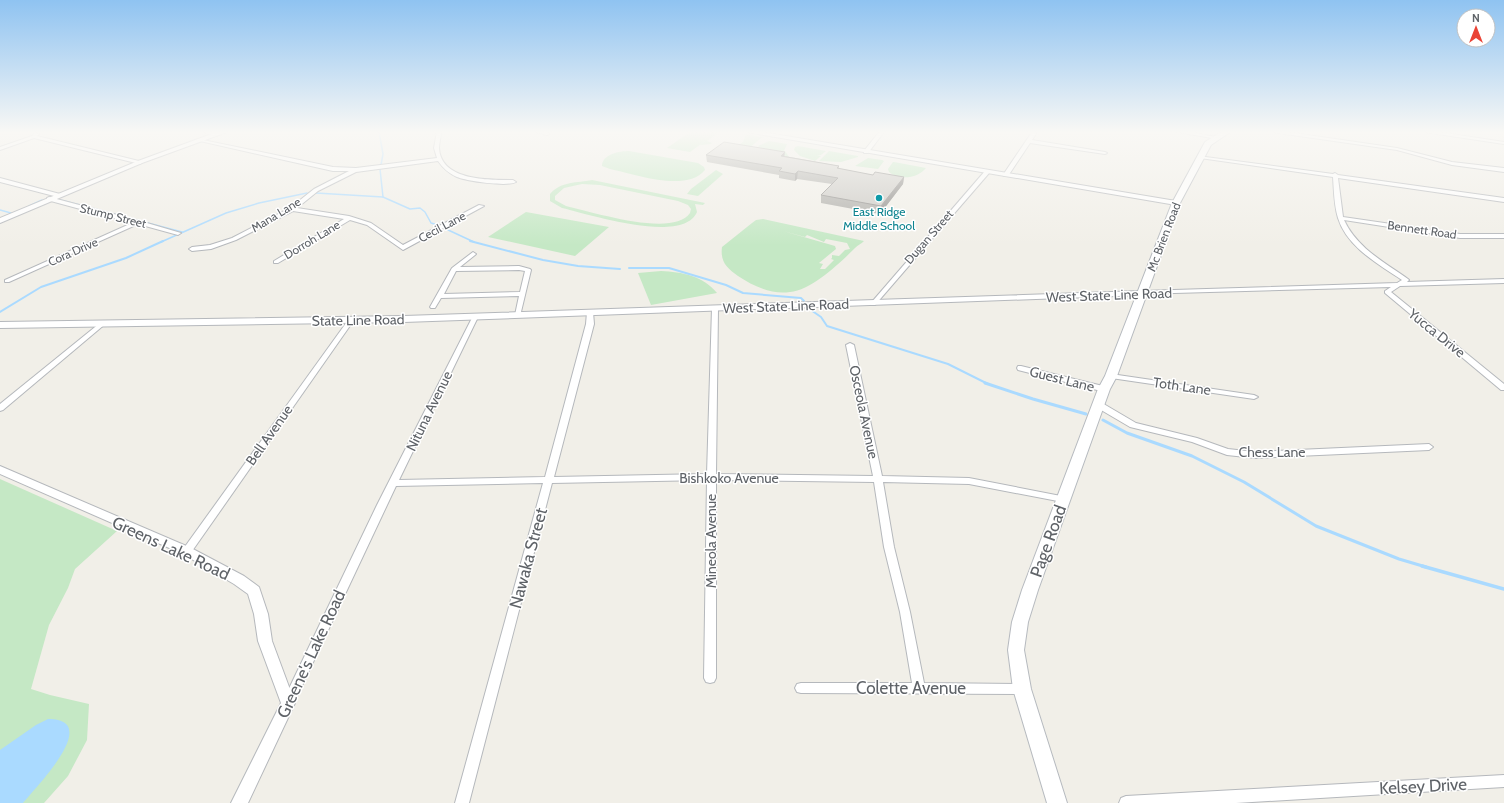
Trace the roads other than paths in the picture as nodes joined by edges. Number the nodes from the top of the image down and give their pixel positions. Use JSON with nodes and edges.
{"nodes":[{"id":1,"x":121,"y":169,"type":"edge"},
{"id":2,"x":344,"y":169,"type":"edge"},
{"id":3,"x":360,"y":169,"type":"edge"},
{"id":4,"x":447,"y":169,"type":"edge"},
{"id":5,"x":972,"y":169,"type":"edge"},
{"id":6,"x":1010,"y":169,"type":"edge"},
{"id":7,"x":1193,"y":169,"type":"edge"},
{"id":8,"x":1293,"y":169,"type":"edge"},
{"id":9,"x":356,"y":170,"type":"junction"},
{"id":10,"x":987,"y":172,"type":"junction"},
{"id":11,"x":1006,"y":175,"type":"junction"},
{"id":12,"x":1334,"y":175,"type":"junction"},
{"id":13,"x":0,"y":180,"type":"edge"},
{"id":14,"x":513,"y":182,"type":"dead end"},
{"id":15,"x":58,"y":195,"type":"junction"},
{"id":16,"x":49,"y":199,"type":"junction"},
{"id":17,"x":1504,"y":200,"type":"edge"},
{"id":18,"x":1176,"y":203,"type":"junction"},
{"id":19,"x":481,"y":206,"type":"dead end"},
{"id":20,"x":292,"y":209,"type":"junction"},
{"id":21,"x":349,"y":218,"type":"junction"},
{"id":22,"x":1341,"y":218,"type":"junction"},
{"id":23,"x":0,"y":221,"type":"edge"},
{"id":24,"x":138,"y":222,"type":"junction"},
{"id":25,"x":178,"y":233,"type":"dead end"},
{"id":26,"x":1504,"y":236,"type":"edge"},
{"id":27,"x":192,"y":250,"type":"dead end"},
{"id":28,"x":473,"y":254,"type":"dead end"},
{"id":29,"x":276,"y":262,"type":"dead end"},
{"id":30,"x":454,"y":269,"type":"junction"},
{"id":31,"x":7,"y":281,"type":"dead end"},
{"id":32,"x":1403,"y":282,"type":"junction"},
{"id":33,"x":1503,"y":282,"type":"edge"},
{"id":34,"x":1143,"y":290,"type":"junction"},
{"id":35,"x":523,"y":294,"type":"junction"},
{"id":36,"x":440,"y":296,"type":"junction"},
{"id":37,"x":873,"y":304,"type":"junction"},
{"id":38,"x":433,"y":307,"type":"dead end"},
{"id":39,"x":715,"y":308,"type":"junction"},
{"id":40,"x":590,"y":312,"type":"junction"},
{"id":41,"x":518,"y":315,"type":"junction"},
{"id":42,"x":475,"y":316,"type":"junction"},
{"id":43,"x":351,"y":320,"type":"junction"},
{"id":44,"x":102,"y":324,"type":"junction"},
{"id":45,"x":0,"y":325,"type":"edge"},
{"id":46,"x":850,"y":344,"type":"dead end"},
{"id":47,"x":1021,"y":368,"type":"dead end"},
{"id":48,"x":1111,"y":376,"type":"junction"},
{"id":49,"x":1504,"y":388,"type":"edge"},
{"id":50,"x":1104,"y":389,"type":"junction"},
{"id":51,"x":1254,"y":397,"type":"dead end"},
{"id":52,"x":1099,"y":406,"type":"junction"},
{"id":53,"x":0,"y":408,"type":"edge"},
{"id":54,"x":1429,"y":447,"type":"dead end"},
{"id":55,"x":0,"y":470,"type":"edge"},
{"id":56,"x":712,"y":477,"type":"junction"},
{"id":57,"x":878,"y":479,"type":"junction"},
{"id":58,"x":549,"y":480,"type":"junction"},
{"id":59,"x":393,"y":483,"type":"junction"},
{"id":60,"x":1063,"y":498,"type":"junction"},
{"id":61,"x":382,"y":505,"type":"joint"},
{"id":62,"x":187,"y":552,"type":"junction"},
{"id":63,"x":710,"y":678,"type":"dead end"},
{"id":64,"x":800,"y":688,"type":"dead end"},
{"id":65,"x":919,"y":688,"type":"junction"},
{"id":66,"x":1022,"y":689,"type":"junction"},
{"id":67,"x":288,"y":703,"type":"junction"},
{"id":68,"x":1504,"y":781,"type":"edge"},
{"id":69,"x":239,"y":803,"type":"edge"},
{"id":70,"x":462,"y":803,"type":"edge"},
{"id":71,"x":1057,"y":803,"type":"edge"},
{"id":72,"x":1126,"y":803,"type":"edge"}],
"edges":[{"from":1,"to":15,"type":"street"},
{"from":2,"to":9,"type":"street"},
{"from":3,"to":9,"type":"street"},
{"from":4,"to":14,"type":"street"},
{"from":5,"to":10,"type":"street"},
{"from":6,"to":11,"type":"street"},
{"from":7,"to":18,"type":"main road","name":"Mc Brien Road"},
{"from":8,"to":12,"type":"street"},
{"from":9,"to":20,"type":"street","name":"Mana Lane"},
{"from":10,"to":11,"type":"street"},
{"from":10,"to":37,"type":"street","name":"Dugan Street"},
{"from":11,"to":18,"type":"street"},
{"from":12,"to":17,"type":"street"},
{"from":12,"to":22,"type":"street"},
{"from":13,"to":15,"type":"street"},
{"from":15,"to":16,"type":"street"},
{"from":16,"to":23,"type":"street"},
{"from":16,"to":24,"type":"street","name":"Stump Street"},
{"from":18,"to":34,"type":"main road","name":"Mc Brien Road"},
{"from":19,"to":21,"type":"street","name":"Cecil Lane"},
{"from":20,"to":21,"type":"street"},
{"from":20,"to":27,"type":"street","name":"Mana Lane"},
{"from":21,"to":29,"type":"street","name":"Dorroh Lane"},
{"from":22,"to":26,"type":"street","name":"Bennett Road"},
{"from":22,"to":32,"type":"street"},
{"from":24,"to":25,"type":"street","name":"Stump Street"},
{"from":24,"to":31,"type":"street","name":"Cora Drive"},
{"from":28,"to":30,"type":"street"},
{"from":30,"to":35,"type":"street"},
{"from":30,"to":36,"type":"street"},
{"from":32,"to":33,"type":"street","name":"West State Line Road"},
{"from":32,"to":34,"type":"street","name":"West State Line Road"},
{"from":32,"to":49,"type":"street","name":"Yucca Drive"},
{"from":34,"to":37,"type":"street","name":"West State Line Road"},
{"from":34,"to":48,"type":"main road","name":"Page Road"},
{"from":35,"to":36,"type":"street"},
{"from":35,"to":41,"type":"street"},
{"from":36,"to":38,"type":"street"},
{"from":37,"to":39,"type":"street","name":"West State Line Road"},
{"from":39,"to":40,"type":"street","name":"State Line Road"},
{"from":39,"to":56,"type":"street","name":"Mineola Avenue"},
{"from":40,"to":41,"type":"street","name":"State Line Road"},
{"from":40,"to":58,"type":"street","name":"Nawaka Street"},
{"from":41,"to":42,"type":"street","name":"State Line Road"},
{"from":42,"to":43,"type":"street","name":"State Line Road"},
{"from":42,"to":59,"type":"street","name":"Nituna Avenue"},
{"from":43,"to":44,"type":"street","name":"State Line Road"},
{"from":43,"to":62,"type":"street","name":"Bell Avenue"},
{"from":44,"to":45,"type":"street","name":"State Line Road"},
{"from":44,"to":53,"type":"street"},
{"from":46,"to":57,"type":"street","name":"Osceola Avenue"},
{"from":47,"to":50,"type":"street","name":"Guest Lane"},
{"from":48,"to":50,"type":"main road","name":"Page Road"},
{"from":48,"to":51,"type":"street","name":"Toth Lane"},
{"from":50,"to":52,"type":"main road","name":"Page Road"},
{"from":52,"to":54,"type":"street","name":"Chess Lane"},
{"from":52,"to":60,"type":"main road","name":"Page Road"},
{"from":55,"to":62,"type":"street","name":"Greens Lake Road"},
{"from":56,"to":57,"type":"street","name":"Bishkoko Avenue"},
{"from":56,"to":58,"type":"street","name":"Bishkoko Avenue"},
{"from":56,"to":63,"type":"street","name":"Mineola Avenue"},
{"from":57,"to":60,"type":"street","name":"Bishkoko Avenue"},
{"from":57,"to":65,"type":"street","name":"Osceola Avenue"},
{"from":58,"to":59,"type":"street","name":"Bishkoko Avenue"},
{"from":58,"to":70,"type":"street","name":"Nawaka Street"},
{"from":59,"to":61,"type":"street","name":"Nituna Avenue"},
{"from":60,"to":66,"type":"main road","name":"Page Road"},
{"from":61,"to":67,"type":"street","name":"Greene's Lake Road"},
{"from":62,"to":67,"type":"street","name":"Greens Lake Road"},
{"from":64,"to":65,"type":"street","name":"Colette Avenue"},
{"from":65,"to":66,"type":"street","name":"Colette Avenue"},
{"from":66,"to":71,"type":"main road","name":"Page Road"},
{"from":67,"to":69,"type":"street","name":"Greene's Lake Road"},
{"from":68,"to":72,"type":"street","name":"Kelsey Drive"}]}
